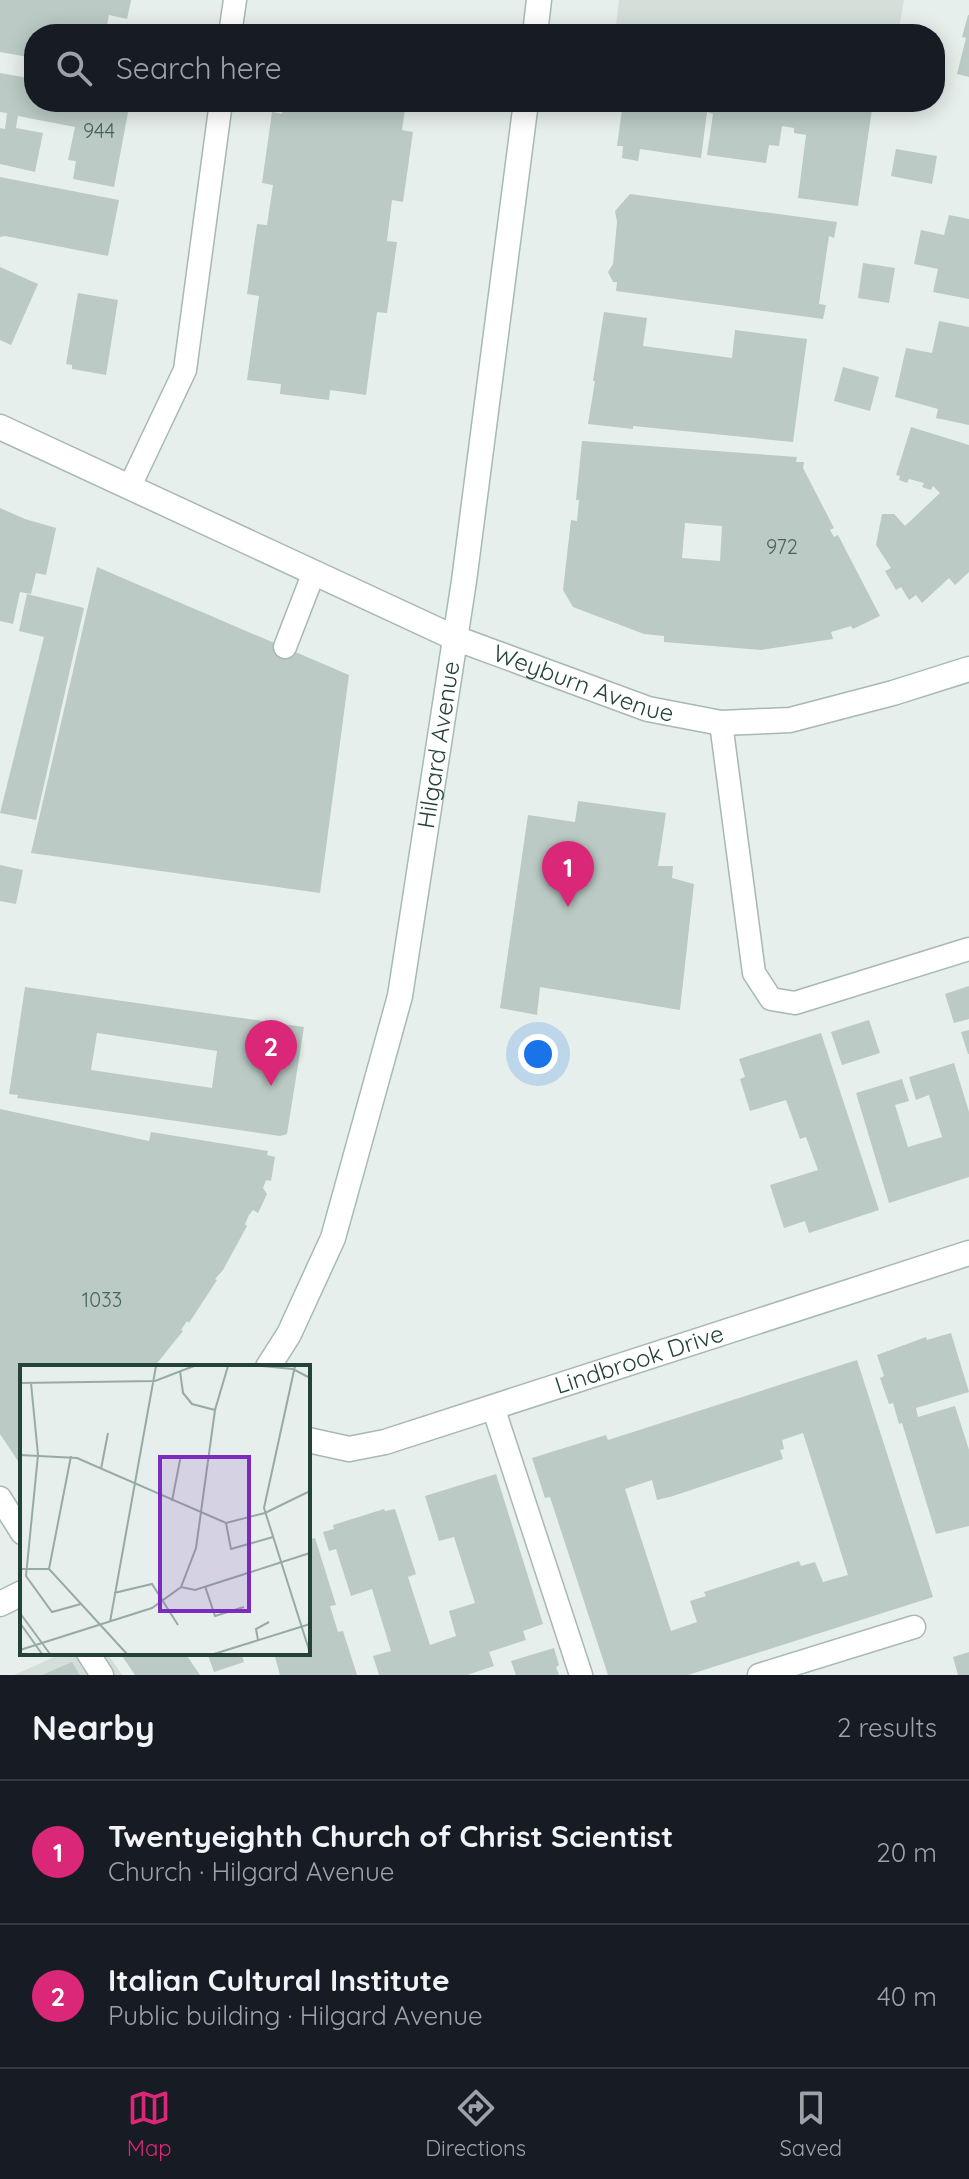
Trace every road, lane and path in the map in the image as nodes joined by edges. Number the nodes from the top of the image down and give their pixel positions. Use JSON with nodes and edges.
{"nodes":[{"id":1,"x":235,"y":0,"type":"edge"},
{"id":2,"x":539,"y":0,"type":"edge"},
{"id":3,"x":231,"y":24,"type":"edge"},
{"id":4,"x":536,"y":24,"type":"edge"},
{"id":5,"x":220,"y":112,"type":"edge"},
{"id":6,"x":525,"y":112,"type":"edge"},
{"id":7,"x":0,"y":427,"type":"edge"},
{"id":8,"x":130,"y":486,"type":"junction"},
{"id":9,"x":314,"y":572,"type":"junction"},
{"id":10,"x":455,"y":638,"type":"junction"},
{"id":11,"x":285,"y":647,"type":"dead end"},
{"id":12,"x":969,"y":669,"type":"edge"},
{"id":13,"x":721,"y":723,"type":"junction"},
{"id":14,"x":969,"y":949,"type":"edge"},
{"id":15,"x":969,"y":1253,"type":"edge"},
{"id":16,"x":269,"y":1365,"type":"edge"},
{"id":17,"x":493,"y":1407,"type":"junction"},
{"id":18,"x":310,"y":1440,"type":"edge"},
{"id":19,"x":0,"y":1498,"type":"edge"},
{"id":20,"x":20,"y":1530,"type":"edge"},
{"id":21,"x":20,"y":1594,"type":"edge"},
{"id":22,"x":0,"y":1604,"type":"edge"},
{"id":23,"x":914,"y":1627,"type":"dead end"},
{"id":24,"x":89,"y":1655,"type":"edge"},
{"id":25,"x":102,"y":1675,"type":"edge"},
{"id":26,"x":581,"y":1675,"type":"edge"},
{"id":27,"x":759,"y":1675,"type":"edge"}],
"edges":[{"from":1,"to":3,"type":"lane"},
{"from":2,"to":4,"type":"street"},
{"from":5,"to":8,"type":"lane"},
{"from":6,"to":10,"type":"street","name":"Hilgard Avenue"},
{"from":7,"to":8,"type":"street","name":"Weyburn Avenue"},
{"from":8,"to":9,"type":"street","name":"Weyburn Avenue"},
{"from":9,"to":10,"type":"street","name":"Weyburn Avenue"},
{"from":9,"to":11,"type":"lane"},
{"from":10,"to":13,"type":"street","name":"Weyburn Avenue"},
{"from":10,"to":16,"type":"street","name":"Hilgard Avenue"},
{"from":12,"to":13,"type":"street","name":"Weyburn Avenue"},
{"from":13,"to":14,"type":"lane"},
{"from":15,"to":17,"type":"street","name":"Lindbrook Drive"},
{"from":17,"to":18,"type":"street","name":"Lindbrook Drive"},
{"from":17,"to":26,"type":"lane"},
{"from":19,"to":20,"type":"lane"},
{"from":21,"to":22,"type":"street"},
{"from":23,"to":27,"type":"lane"},
{"from":24,"to":25,"type":"lane"}]}
